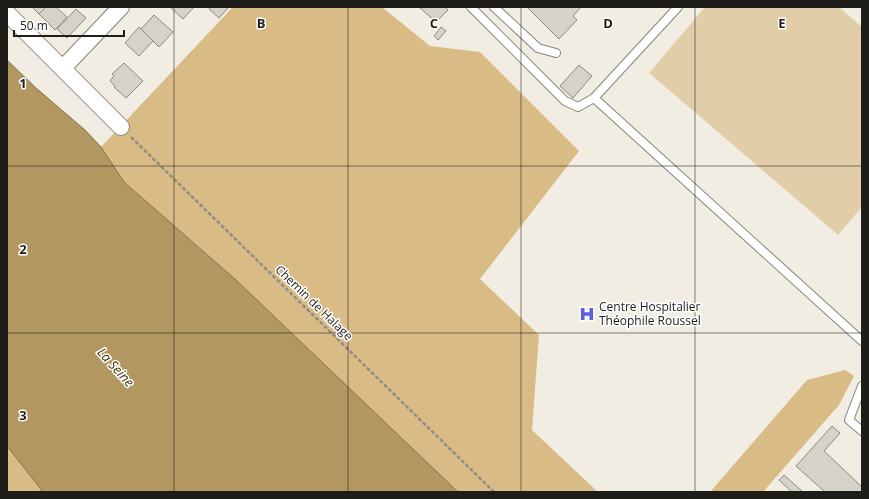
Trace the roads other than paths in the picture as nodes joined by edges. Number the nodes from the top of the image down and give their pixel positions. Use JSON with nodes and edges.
{"nodes":[{"id":1,"x":121,"y":7,"type":"edge"},
{"id":2,"x":471,"y":7,"type":"edge"},
{"id":3,"x":494,"y":7,"type":"edge"},
{"id":4,"x":678,"y":7,"type":"edge"},
{"id":5,"x":7,"y":13,"type":"edge"},
{"id":6,"x":556,"y":53,"type":"dead end"},
{"id":7,"x":63,"y":68,"type":"junction"},
{"id":8,"x":594,"y":98,"type":"junction"},
{"id":9,"x":121,"y":127,"type":"road end"},
{"id":10,"x":862,"y":341,"type":"edge"},
{"id":11,"x":862,"y":386,"type":"edge"},
{"id":12,"x":862,"y":432,"type":"edge"}],
"edges":[{"from":1,"to":7,"type":"street"},
{"from":2,"to":8,"type":"lane"},
{"from":3,"to":6,"type":"lane"},
{"from":4,"to":8,"type":"lane"},
{"from":5,"to":7,"type":"street"},
{"from":7,"to":9,"type":"street"},
{"from":8,"to":10,"type":"lane"},
{"from":11,"to":12,"type":"lane"}]}
